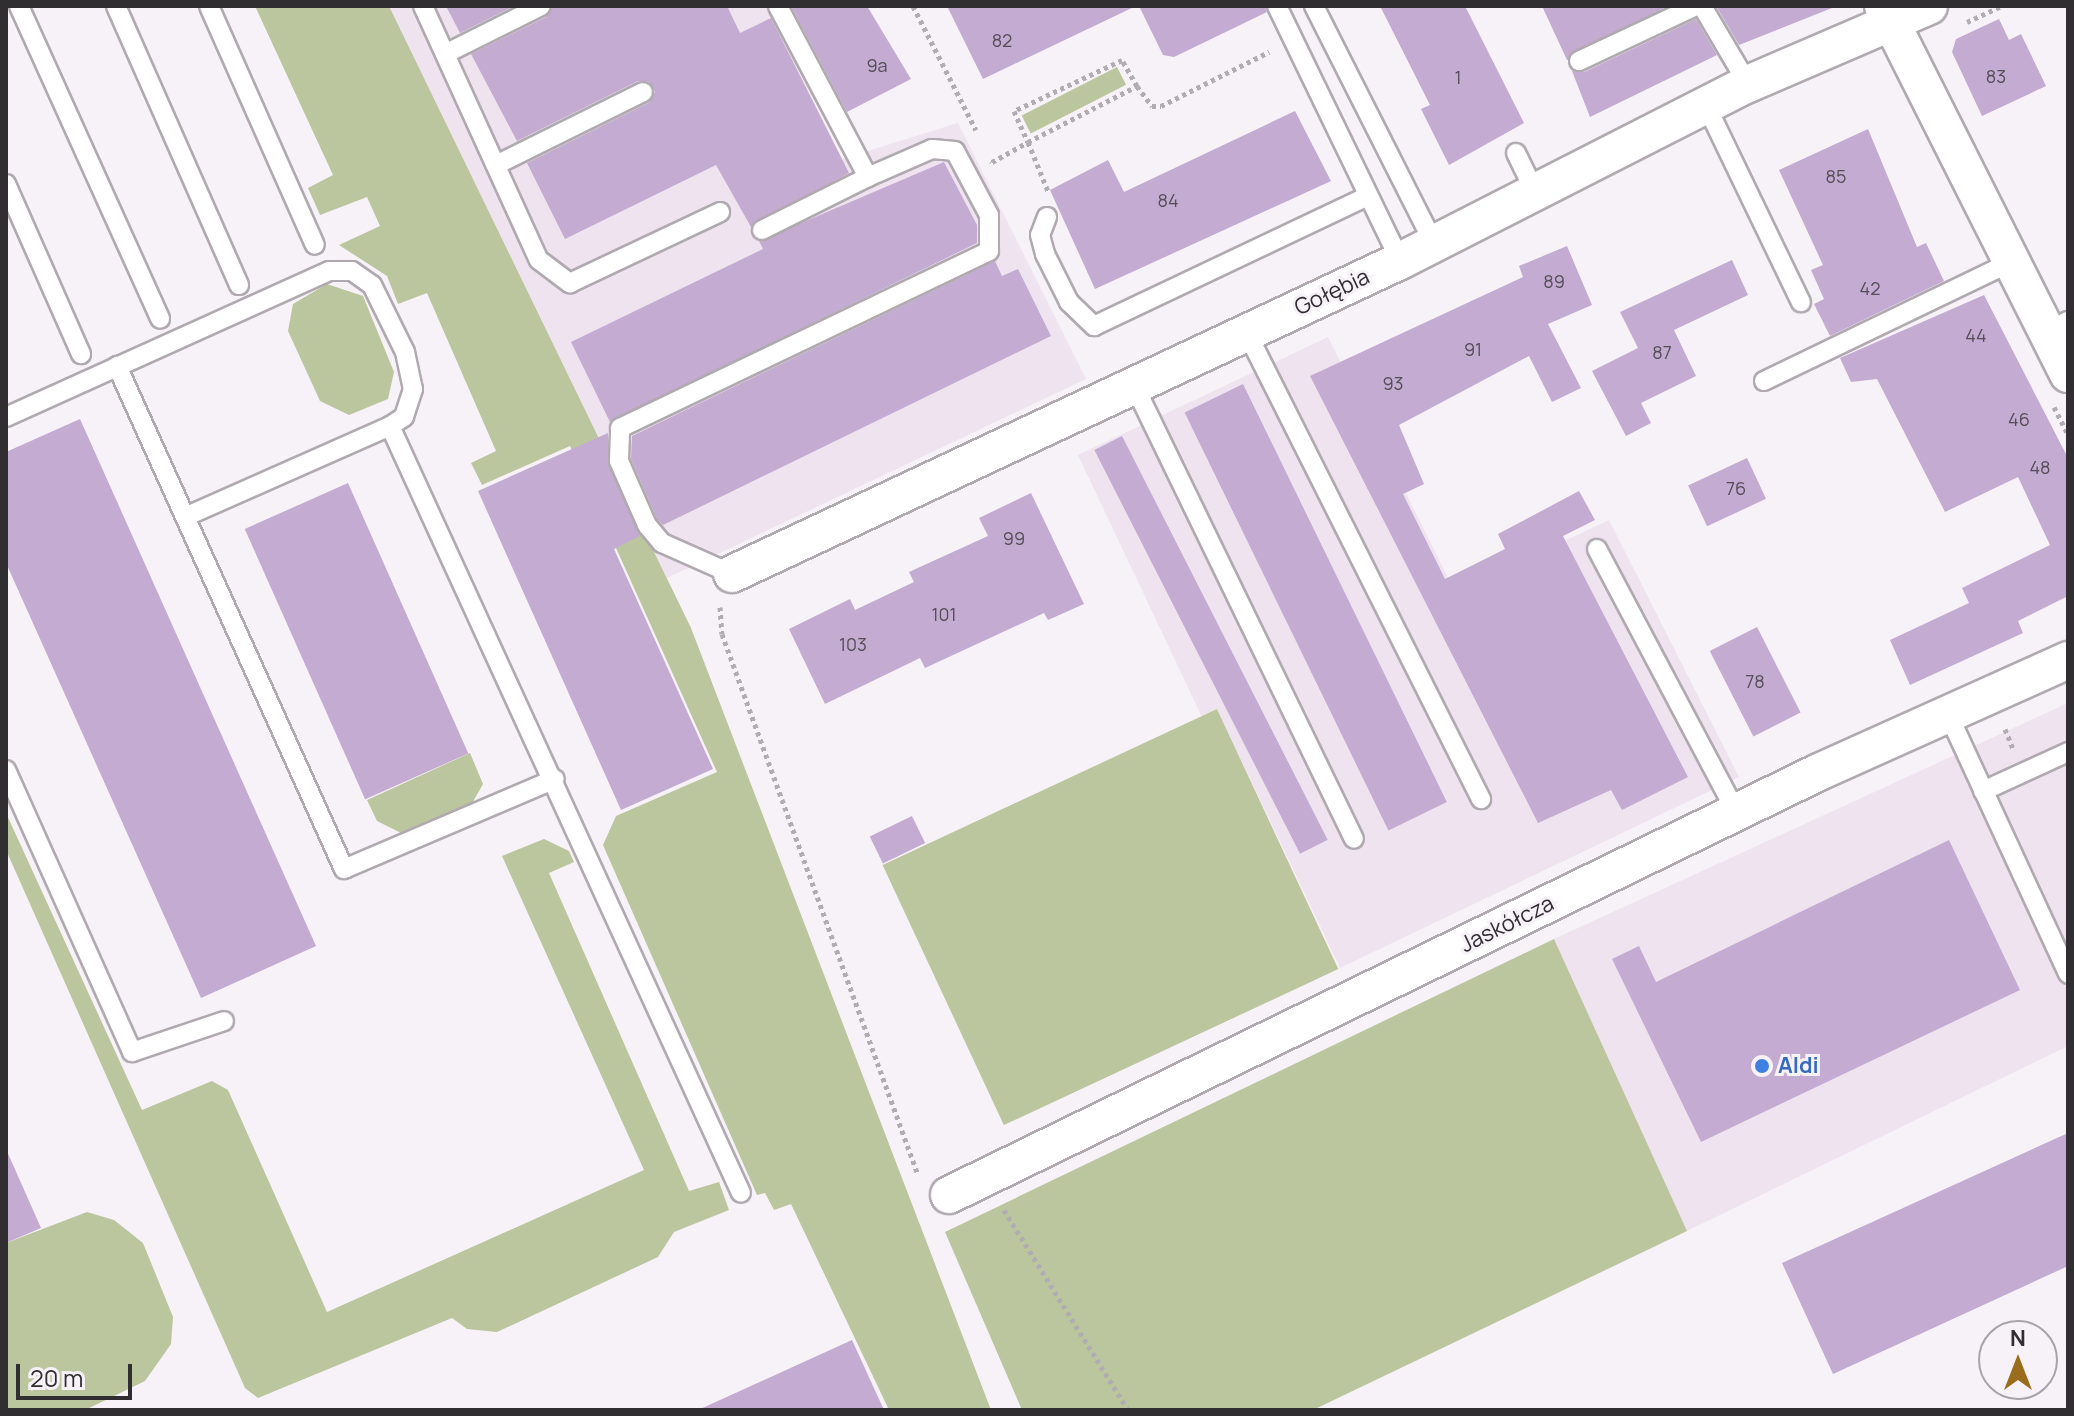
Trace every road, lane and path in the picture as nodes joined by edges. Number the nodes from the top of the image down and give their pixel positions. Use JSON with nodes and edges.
{"nodes":[{"id":1,"x":19,"y":6,"type":"edge"},
{"id":2,"x":116,"y":6,"type":"edge"},
{"id":3,"x":209,"y":6,"type":"edge"},
{"id":4,"x":423,"y":6,"type":"edge"},
{"id":5,"x":541,"y":6,"type":"edge"},
{"id":6,"x":778,"y":6,"type":"edge"},
{"id":7,"x":913,"y":6,"type":"edge"},
{"id":8,"x":1277,"y":6,"type":"edge"},
{"id":9,"x":1314,"y":6,"type":"edge"},
{"id":10,"x":1699,"y":6,"type":"edge"},
{"id":11,"x":1929,"y":6,"type":"edge"},
{"id":12,"x":2001,"y":6,"type":"edge"},
{"id":13,"x":1888,"y":15,"type":"edge"},
{"id":14,"x":1967,"y":22,"type":"dead end"},
{"id":15,"x":1279,"y":47,"type":"dead end"},
{"id":16,"x":445,"y":54,"type":"junction"},
{"id":17,"x":1579,"y":61,"type":"dead end"},
{"id":18,"x":1748,"y":84,"type":"junction"},
{"id":19,"x":1137,"y":86,"type":"junction"},
{"id":20,"x":643,"y":92,"type":"dead end"},
{"id":21,"x":1706,"y":105,"type":"junction"},
{"id":22,"x":1028,"y":142,"type":"junction"},
{"id":23,"x":1516,"y":153,"type":"dead end"},
{"id":24,"x":496,"y":165,"type":"junction"},
{"id":25,"x":868,"y":177,"type":"junction"},
{"id":26,"x":6,"y":184,"type":"edge"},
{"id":27,"x":1535,"y":192,"type":"junction"},
{"id":28,"x":1368,"y":196,"type":"junction"},
{"id":29,"x":1049,"y":209,"type":"joint"},
{"id":30,"x":720,"y":212,"type":"dead end"},
{"id":31,"x":762,"y":230,"type":"dead end"},
{"id":32,"x":1434,"y":244,"type":"junction"},
{"id":33,"x":315,"y":245,"type":"dead end"},
{"id":34,"x":1400,"y":261,"type":"junction"},
{"id":35,"x":2011,"y":262,"type":"junction"},
{"id":36,"x":239,"y":285,"type":"dead end"},
{"id":37,"x":1801,"y":302,"type":"dead end"},
{"id":38,"x":160,"y":319,"type":"dead end"},
{"id":39,"x":2057,"y":326,"type":"edge"},
{"id":40,"x":1246,"y":331,"type":"junction"},
{"id":41,"x":81,"y":354,"type":"dead end"},
{"id":42,"x":117,"y":366,"type":"junction"},
{"id":43,"x":2068,"y":374,"type":"edge"},
{"id":44,"x":1764,"y":381,"type":"dead end"},
{"id":45,"x":1134,"y":385,"type":"junction"},
{"id":46,"x":6,"y":417,"type":"edge"},
{"id":47,"x":390,"y":426,"type":"junction"},
{"id":48,"x":187,"y":516,"type":"junction"},
{"id":49,"x":1597,"y":549,"type":"dead end"},
{"id":50,"x":732,"y":574,"type":"junction"},
{"id":51,"x":2068,"y":660,"type":"edge"},
{"id":52,"x":1949,"y":716,"type":"junction"},
{"id":53,"x":2068,"y":752,"type":"edge"},
{"id":54,"x":6,"y":770,"type":"edge"},
{"id":55,"x":555,"y":779,"type":"junction"},
{"id":56,"x":1983,"y":791,"type":"junction"},
{"id":57,"x":1481,"y":799,"type":"dead end"},
{"id":58,"x":1736,"y":812,"type":"junction"},
{"id":59,"x":1354,"y":839,"type":"dead end"},
{"id":60,"x":2068,"y":974,"type":"edge"},
{"id":61,"x":224,"y":1021,"type":"dead end"},
{"id":62,"x":984,"y":1178,"type":"junction"},
{"id":63,"x":741,"y":1193,"type":"dead end"},
{"id":64,"x":949,"y":1195,"type":"joint"},
{"id":65,"x":1128,"y":1410,"type":"edge"}],
"edges":[{"from":1,"to":38,"type":"lane"},
{"from":2,"to":36,"type":"lane"},
{"from":3,"to":33,"type":"lane"},
{"from":4,"to":16,"type":"lane"},
{"from":5,"to":16,"type":"lane"},
{"from":6,"to":25,"type":"lane"},
{"from":7,"to":22,"type":"path"},
{"from":8,"to":28,"type":"lane"},
{"from":9,"to":32,"type":"lane"},
{"from":10,"to":17,"type":"lane"},
{"from":10,"to":18,"type":"lane"},
{"from":11,"to":13,"type":"street","name":"Gołębia"},
{"from":12,"to":14,"type":"path"},
{"from":13,"to":18,"type":"street","name":"Gołębia"},
{"from":13,"to":35,"type":"street"},
{"from":15,"to":19,"type":"path"},
{"from":16,"to":24,"type":"lane"},
{"from":18,"to":21,"type":"street","name":"Gołębia"},
{"from":19,"to":22,"type":"path"},
{"from":19,"to":22,"type":"path"},
{"from":20,"to":24,"type":"lane"},
{"from":21,"to":27,"type":"street","name":"Gołębia"},
{"from":21,"to":37,"type":"lane"},
{"from":22,"to":29,"type":"path"},
{"from":23,"to":27,"type":"lane"},
{"from":24,"to":30,"type":"lane"},
{"from":25,"to":31,"type":"lane"},
{"from":25,"to":50,"type":"lane"},
{"from":26,"to":41,"type":"lane"},
{"from":27,"to":32,"type":"street","name":"Gołębia"},
{"from":28,"to":29,"type":"lane"},
{"from":28,"to":34,"type":"lane"},
{"from":32,"to":34,"type":"street","name":"Gołębia"},
{"from":34,"to":40,"type":"street","name":"Gołębia"},
{"from":35,"to":39,"type":"street"},
{"from":35,"to":44,"type":"lane"},
{"from":39,"to":43,"type":"street"},
{"from":40,"to":45,"type":"street","name":"Gołębia"},
{"from":40,"to":57,"type":"lane"},
{"from":42,"to":46,"type":"lane"},
{"from":42,"to":47,"type":"lane"},
{"from":42,"to":48,"type":"lane"},
{"from":45,"to":50,"type":"street","name":"Gołębia"},
{"from":45,"to":59,"type":"lane"},
{"from":47,"to":48,"type":"lane"},
{"from":47,"to":55,"type":"lane"},
{"from":48,"to":55,"type":"lane"},
{"from":49,"to":58,"type":"lane"},
{"from":50,"to":64,"type":"path"},
{"from":51,"to":52,"type":"street","name":"Jaskółcza"},
{"from":52,"to":56,"type":"lane"},
{"from":52,"to":58,"type":"street","name":"Jaskółcza"},
{"from":53,"to":56,"type":"lane"},
{"from":54,"to":61,"type":"lane"},
{"from":55,"to":63,"type":"lane"},
{"from":56,"to":60,"type":"lane"},
{"from":58,"to":62,"type":"street","name":"Jaskółcza"},
{"from":62,"to":64,"type":"street","name":"Jaskółcza"},
{"from":62,"to":65,"type":"path"}]}
